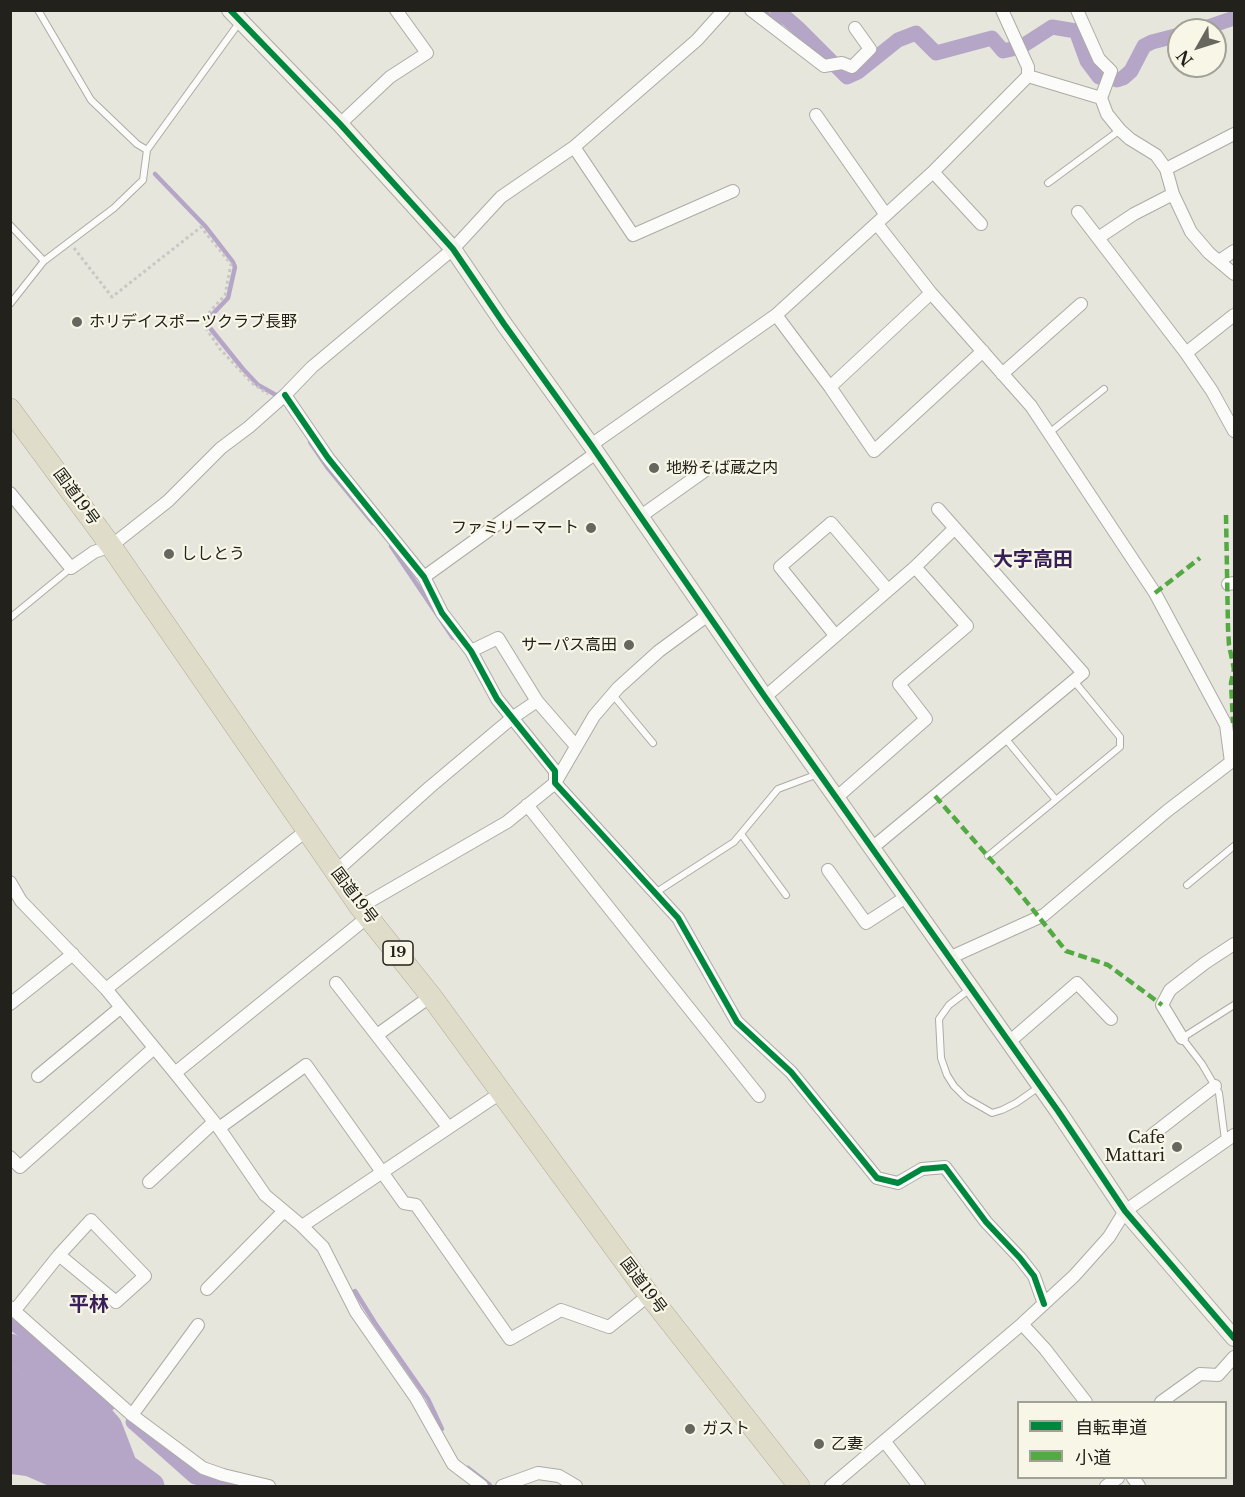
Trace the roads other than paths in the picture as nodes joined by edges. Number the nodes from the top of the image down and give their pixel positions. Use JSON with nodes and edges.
{"nodes":[{"id":1,"x":38,"y":10,"type":"edge"},
{"id":2,"x":396,"y":10,"type":"edge"},
{"id":3,"x":724,"y":10,"type":"edge"},
{"id":4,"x":752,"y":10,"type":"edge"},
{"id":5,"x":1002,"y":10,"type":"edge"},
{"id":6,"x":1077,"y":10,"type":"edge"},
{"id":7,"x":236,"y":16,"type":"edge"},
{"id":8,"x":855,"y":28,"type":"dead end"},
{"id":9,"x":1028,"y":76,"type":"junction"},
{"id":10,"x":1101,"y":98,"type":"junction"},
{"id":11,"x":816,"y":115,"type":"dead end"},
{"id":12,"x":340,"y":124,"type":"junction"},
{"id":13,"x":1120,"y":130,"type":"junction"},
{"id":14,"x":1234,"y":134,"type":"edge"},
{"id":15,"x":574,"y":147,"type":"junction"},
{"id":16,"x":147,"y":150,"type":"junction"},
{"id":17,"x":1166,"y":169,"type":"junction"},
{"id":18,"x":933,"y":172,"type":"junction"},
{"id":19,"x":1048,"y":183,"type":"dead end"},
{"id":20,"x":733,"y":191,"type":"dead end"},
{"id":21,"x":1173,"y":194,"type":"junction"},
{"id":22,"x":1078,"y":212,"type":"dead end"},
{"id":23,"x":882,"y":219,"type":"junction"},
{"id":24,"x":981,"y":224,"type":"dead end"},
{"id":25,"x":10,"y":225,"type":"edge"},
{"id":26,"x":1098,"y":238,"type":"junction"},
{"id":27,"x":453,"y":249,"type":"junction"},
{"id":28,"x":1234,"y":251,"type":"edge"},
{"id":29,"x":44,"y":261,"type":"junction"},
{"id":30,"x":1219,"y":261,"type":"junction"},
{"id":31,"x":1234,"y":274,"type":"edge"},
{"id":32,"x":931,"y":293,"type":"junction"},
{"id":33,"x":10,"y":304,"type":"edge"},
{"id":34,"x":1081,"y":304,"type":"dead end"},
{"id":35,"x":776,"y":315,"type":"junction"},
{"id":36,"x":1234,"y":315,"type":"edge"},
{"id":37,"x":983,"y":351,"type":"junction"},
{"id":38,"x":1186,"y":353,"type":"junction"},
{"id":39,"x":1002,"y":374,"type":"junction"},
{"id":40,"x":830,"y":387,"type":"junction"},
{"id":41,"x":1104,"y":389,"type":"dead end"},
{"id":42,"x":282,"y":398,"type":"junction"},
{"id":43,"x":10,"y":409,"type":"edge"},
{"id":44,"x":1234,"y":431,"type":"edge"},
{"id":45,"x":1049,"y":434,"type":"junction"},
{"id":46,"x":594,"y":449,"type":"junction"},
{"id":47,"x":710,"y":467,"type":"dead end"},
{"id":48,"x":10,"y":494,"type":"edge"},
{"id":49,"x":938,"y":509,"type":"dead end"},
{"id":50,"x":640,"y":516,"type":"junction"},
{"id":51,"x":954,"y":529,"type":"junction"},
{"id":52,"x":111,"y":546,"type":"junction"},
{"id":53,"x":915,"y":567,"type":"junction"},
{"id":54,"x":71,"y":568,"type":"junction"},
{"id":55,"x":424,"y":577,"type":"junction"},
{"id":56,"x":887,"y":589,"type":"junction"},
{"id":57,"x":708,"y":615,"type":"junction"},
{"id":58,"x":10,"y":618,"type":"edge"},
{"id":59,"x":835,"y":635,"type":"junction"},
{"id":60,"x":471,"y":651,"type":"junction"},
{"id":61,"x":1074,"y":681,"type":"junction"},
{"id":62,"x":612,"y":694,"type":"junction"},
{"id":63,"x":765,"y":697,"type":"junction"},
{"id":64,"x":537,"y":701,"type":"junction"},
{"id":65,"x":512,"y":718,"type":"junction"},
{"id":66,"x":1231,"y":723,"type":"edge"},
{"id":67,"x":1005,"y":738,"type":"junction"},
{"id":68,"x":653,"y":743,"type":"dead end"},
{"id":69,"x":576,"y":746,"type":"junction"},
{"id":70,"x":1231,"y":762,"type":"junction"},
{"id":71,"x":819,"y":774,"type":"junction"},
{"id":72,"x":1234,"y":776,"type":"edge"},
{"id":73,"x":555,"y":783,"type":"junction"},
{"id":74,"x":836,"y":798,"type":"junction"},
{"id":75,"x":1056,"y":800,"type":"junction"},
{"id":76,"x":527,"y":805,"type":"junction"},
{"id":77,"x":307,"y":830,"type":"junction"},
{"id":78,"x":741,"y":834,"type":"junction"},
{"id":79,"x":1234,"y":846,"type":"edge"},
{"id":80,"x":872,"y":848,"type":"junction"},
{"id":81,"x":988,"y":855,"type":"dead end"},
{"id":82,"x":828,"y":870,"type":"dead end"},
{"id":83,"x":335,"y":872,"type":"junction"},
{"id":84,"x":10,"y":882,"type":"edge"},
{"id":85,"x":1187,"y":885,"type":"dead end"},
{"id":86,"x":655,"y":893,"type":"junction"},
{"id":87,"x":786,"y":896,"type":"dead end"},
{"id":88,"x":906,"y":897,"type":"junction"},
{"id":89,"x":21,"y":901,"type":"junction"},
{"id":90,"x":10,"y":910,"type":"edge"},
{"id":91,"x":364,"y":911,"type":"junction"},
{"id":92,"x":1234,"y":944,"type":"edge"},
{"id":93,"x":73,"y":954,"type":"junction"},
{"id":94,"x":949,"y":958,"type":"junction"},
{"id":95,"x":336,"y":983,"type":"dead end"},
{"id":96,"x":106,"y":989,"type":"junction"},
{"id":97,"x":971,"y":989,"type":"junction"},
{"id":98,"x":431,"y":996,"type":"junction"},
{"id":99,"x":10,"y":1004,"type":"edge"},
{"id":100,"x":1234,"y":1005,"type":"edge"},
{"id":101,"x":120,"y":1008,"type":"junction"},
{"id":102,"x":1111,"y":1019,"type":"dead end"},
{"id":103,"x":377,"y":1035,"type":"junction"},
{"id":104,"x":1182,"y":1038,"type":"junction"},
{"id":105,"x":1009,"y":1042,"type":"junction"},
{"id":106,"x":153,"y":1048,"type":"junction"},
{"id":107,"x":175,"y":1073,"type":"junction"},
{"id":108,"x":38,"y":1076,"type":"dead end"},
{"id":109,"x":1040,"y":1086,"type":"junction"},
{"id":110,"x":1215,"y":1086,"type":"junction"},
{"id":111,"x":502,"y":1092,"type":"junction"},
{"id":112,"x":759,"y":1096,"type":"dead end"},
{"id":113,"x":217,"y":1125,"type":"junction"},
{"id":114,"x":448,"y":1127,"type":"junction"},
{"id":115,"x":1152,"y":1135,"type":"dead end"},
{"id":116,"x":1230,"y":1137,"type":"edge"},
{"id":117,"x":10,"y":1157,"type":"edge"},
{"id":118,"x":382,"y":1172,"type":"junction"},
{"id":119,"x":149,"y":1182,"type":"dead end"},
{"id":120,"x":1125,"y":1211,"type":"junction"},
{"id":121,"x":283,"y":1212,"type":"junction"},
{"id":122,"x":302,"y":1226,"type":"junction"},
{"id":123,"x":59,"y":1256,"type":"junction"},
{"id":124,"x":207,"y":1289,"type":"dead end"},
{"id":125,"x":649,"y":1295,"type":"junction"},
{"id":126,"x":1044,"y":1304,"type":"junction"},
{"id":127,"x":13,"y":1309,"type":"edge"},
{"id":128,"x":198,"y":1324,"type":"dead end"},
{"id":129,"x":1022,"y":1324,"type":"junction"},
{"id":130,"x":1232,"y":1329,"type":"edge"},
{"id":131,"x":1234,"y":1357,"type":"edge"},
{"id":132,"x":1085,"y":1401,"type":"edge"},
{"id":133,"x":1162,"y":1401,"type":"edge"},
{"id":134,"x":132,"y":1415,"type":"junction"},
{"id":135,"x":885,"y":1442,"type":"junction"},
{"id":136,"x":269,"y":1486,"type":"edge"},
{"id":137,"x":482,"y":1486,"type":"edge"},
{"id":138,"x":502,"y":1486,"type":"edge"},
{"id":139,"x":576,"y":1486,"type":"edge"},
{"id":140,"x":799,"y":1486,"type":"edge"},
{"id":141,"x":831,"y":1486,"type":"edge"},
{"id":142,"x":919,"y":1486,"type":"edge"}],
"edges":[{"from":1,"to":16,"type":"lane"},
{"from":2,"to":12,"type":"street"},
{"from":3,"to":15,"type":"street"},
{"from":4,"to":8,"type":"street"},
{"from":5,"to":9,"type":"street"},
{"from":6,"to":10,"type":"street"},
{"from":7,"to":12,"type":"street"},
{"from":7,"to":16,"type":"lane"},
{"from":9,"to":10,"type":"street"},
{"from":9,"to":18,"type":"street"},
{"from":10,"to":13,"type":"street"},
{"from":11,"to":23,"type":"street"},
{"from":12,"to":27,"type":"street"},
{"from":13,"to":17,"type":"street"},
{"from":13,"to":19,"type":"lane"},
{"from":14,"to":17,"type":"street"},
{"from":15,"to":20,"type":"street"},
{"from":15,"to":27,"type":"street"},
{"from":16,"to":29,"type":"lane"},
{"from":17,"to":21,"type":"street"},
{"from":18,"to":23,"type":"street"},
{"from":18,"to":24,"type":"street"},
{"from":21,"to":26,"type":"street"},
{"from":21,"to":30,"type":"street"},
{"from":22,"to":26,"type":"street"},
{"from":23,"to":32,"type":"street"},
{"from":23,"to":35,"type":"street"},
{"from":25,"to":29,"type":"lane"},
{"from":26,"to":38,"type":"street"},
{"from":27,"to":42,"type":"street"},
{"from":27,"to":46,"type":"street"},
{"from":28,"to":30,"type":"street"},
{"from":29,"to":33,"type":"lane"},
{"from":30,"to":31,"type":"street"},
{"from":32,"to":37,"type":"street"},
{"from":32,"to":40,"type":"street"},
{"from":34,"to":39,"type":"street"},
{"from":35,"to":40,"type":"street"},
{"from":35,"to":46,"type":"street"},
{"from":36,"to":38,"type":"street"},
{"from":37,"to":39,"type":"street"},
{"from":37,"to":40,"type":"street"},
{"from":38,"to":44,"type":"street"},
{"from":39,"to":45,"type":"street"},
{"from":41,"to":45,"type":"lane"},
{"from":42,"to":52,"type":"street"},
{"from":42,"to":55,"type":"street"},
{"from":43,"to":52,"type":"highway","name":"国道19号","number":"19"},
{"from":45,"to":66,"type":"street"},
{"from":46,"to":50,"type":"street"},
{"from":46,"to":55,"type":"street"},
{"from":47,"to":50,"type":"street"},
{"from":48,"to":54,"type":"street"},
{"from":49,"to":51,"type":"street"},
{"from":50,"to":57,"type":"street"},
{"from":51,"to":53,"type":"street"},
{"from":51,"to":61,"type":"street"},
{"from":52,"to":54,"type":"street"},
{"from":52,"to":77,"type":"highway","name":"国道19号","number":"19"},
{"from":53,"to":56,"type":"street"},
{"from":53,"to":74,"type":"street"},
{"from":54,"to":58,"type":"lane"},
{"from":55,"to":60,"type":"street"},
{"from":56,"to":59,"type":"street"},
{"from":56,"to":59,"type":"street"},
{"from":57,"to":62,"type":"street"},
{"from":57,"to":63,"type":"street"},
{"from":59,"to":63,"type":"street"},
{"from":60,"to":64,"type":"street"},
{"from":60,"to":65,"type":"street"},
{"from":61,"to":67,"type":"street"},
{"from":61,"to":75,"type":"lane"},
{"from":62,"to":68,"type":"lane"},
{"from":62,"to":69,"type":"street"},
{"from":63,"to":71,"type":"street"},
{"from":64,"to":65,"type":"street"},
{"from":64,"to":69,"type":"street"},
{"from":65,"to":73,"type":"street"},
{"from":65,"to":83,"type":"street"},
{"from":66,"to":70,"type":"street"},
{"from":67,"to":75,"type":"lane"},
{"from":67,"to":80,"type":"street"},
{"from":69,"to":73,"type":"street"},
{"from":70,"to":72,"type":"street"},
{"from":70,"to":94,"type":"street"},
{"from":71,"to":74,"type":"street"},
{"from":71,"to":78,"type":"lane"},
{"from":73,"to":76,"type":"street"},
{"from":73,"to":86,"type":"street"},
{"from":74,"to":80,"type":"street"},
{"from":75,"to":81,"type":"lane"},
{"from":76,"to":91,"type":"street"},
{"from":76,"to":112,"type":"street"},
{"from":77,"to":83,"type":"highway","name":"国道19号","number":"19"},
{"from":77,"to":96,"type":"street"},
{"from":78,"to":86,"type":"lane"},
{"from":78,"to":87,"type":"lane"},
{"from":79,"to":85,"type":"lane"},
{"from":80,"to":88,"type":"street"},
{"from":82,"to":88,"type":"street"},
{"from":83,"to":91,"type":"highway","name":"国道19号","number":"19"},
{"from":84,"to":89,"type":"street"},
{"from":86,"to":126,"type":"street"},
{"from":88,"to":94,"type":"street"},
{"from":89,"to":90,"type":"street"},
{"from":89,"to":93,"type":"street"},
{"from":91,"to":98,"type":"highway","name":"国道19号","number":"19"},
{"from":91,"to":107,"type":"street"},
{"from":92,"to":104,"type":"street"},
{"from":93,"to":96,"type":"street"},
{"from":93,"to":99,"type":"street"},
{"from":94,"to":97,"type":"street"},
{"from":95,"to":103,"type":"street"},
{"from":96,"to":101,"type":"street"},
{"from":97,"to":105,"type":"street"},
{"from":97,"to":109,"type":"lane"},
{"from":98,"to":103,"type":"street"},
{"from":98,"to":111,"type":"highway","name":"国道19号","number":"19"},
{"from":100,"to":104,"type":"lane"},
{"from":101,"to":106,"type":"street"},
{"from":101,"to":108,"type":"street"},
{"from":102,"to":105,"type":"street"},
{"from":103,"to":114,"type":"street"},
{"from":104,"to":110,"type":"lane"},
{"from":105,"to":109,"type":"street"},
{"from":106,"to":107,"type":"street"},
{"from":106,"to":117,"type":"street"},
{"from":107,"to":113,"type":"street"},
{"from":109,"to":120,"type":"street"},
{"from":110,"to":115,"type":"street"},
{"from":110,"to":116,"type":"lane"},
{"from":111,"to":114,"type":"street"},
{"from":111,"to":125,"type":"highway","name":"国道19号","number":"19"},
{"from":113,"to":118,"type":"street"},
{"from":113,"to":119,"type":"street"},
{"from":113,"to":121,"type":"street"},
{"from":114,"to":118,"type":"street"},
{"from":116,"to":120,"type":"street"},
{"from":118,"to":122,"type":"street"},
{"from":118,"to":125,"type":"street"},
{"from":120,"to":126,"type":"street"},
{"from":120,"to":130,"type":"street"},
{"from":121,"to":122,"type":"street"},
{"from":121,"to":124,"type":"street"},
{"from":122,"to":137,"type":"street"},
{"from":123,"to":123,"type":"street"},
{"from":123,"to":127,"type":"street"},
{"from":125,"to":140,"type":"highway","name":"国道19号","number":"19"},
{"from":126,"to":129,"type":"street"},
{"from":127,"to":134,"type":"street"},
{"from":128,"to":134,"type":"street"},
{"from":129,"to":132,"type":"street"},
{"from":129,"to":135,"type":"street"},
{"from":131,"to":133,"type":"street"},
{"from":134,"to":136,"type":"street"},
{"from":135,"to":141,"type":"street"},
{"from":135,"to":142,"type":"street"},
{"from":138,"to":139,"type":"street"}]}
